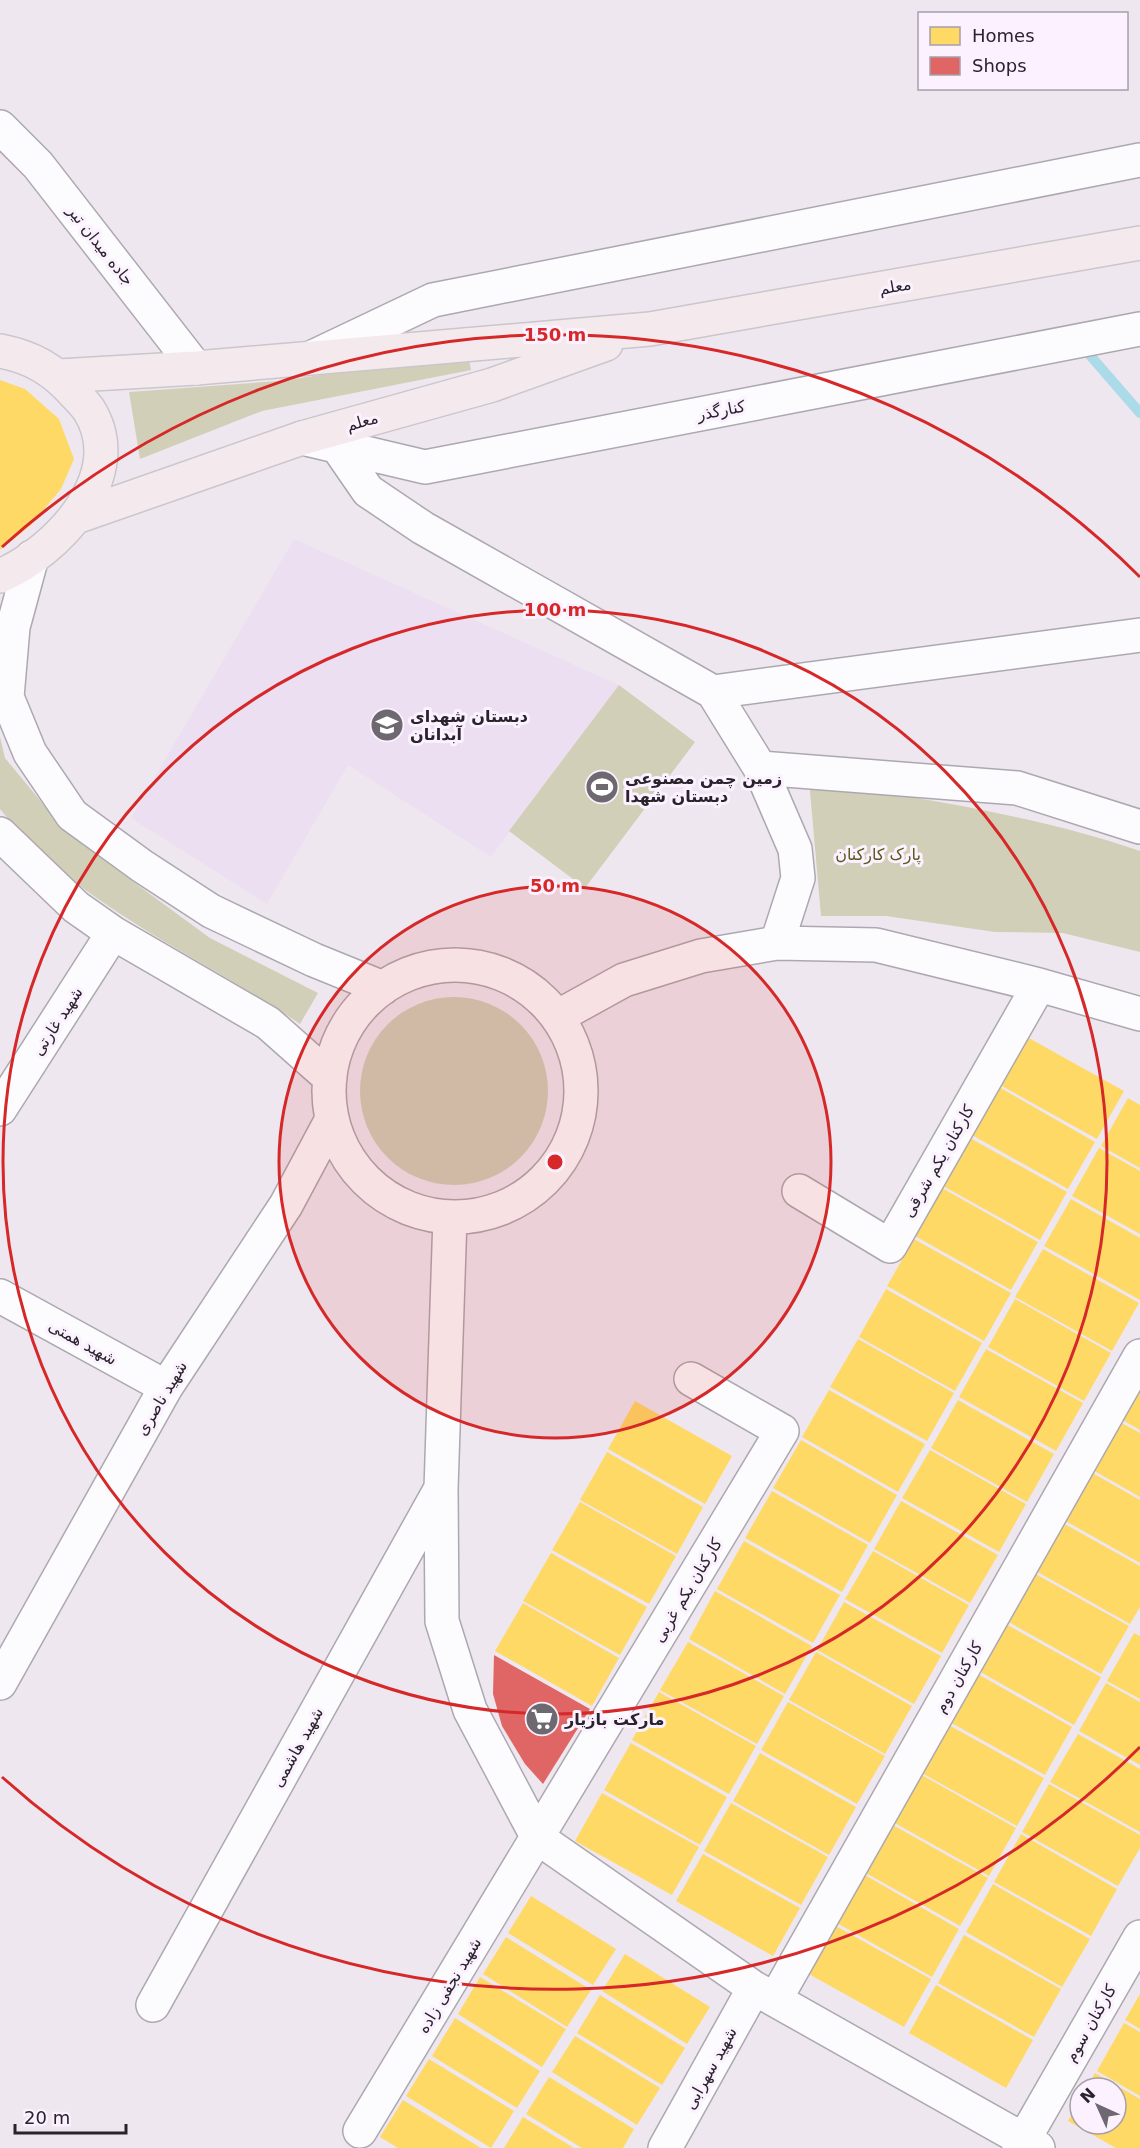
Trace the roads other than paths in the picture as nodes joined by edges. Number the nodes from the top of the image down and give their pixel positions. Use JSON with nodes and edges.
{"nodes":[{"id":1,"x":0,"y":127,"type":"edge"},
{"id":2,"x":1140,"y":160,"type":"edge"},
{"id":3,"x":1140,"y":243,"type":"edge"},
{"id":4,"x":650,"y":329,"type":"junction"},
{"id":5,"x":1140,"y":329,"type":"edge"},
{"id":6,"x":0,"y":351,"type":"edge"},
{"id":7,"x":313,"y":357,"type":"junction"},
{"id":8,"x":196,"y":368,"type":"junction"},
{"id":9,"x":59,"y":376,"type":"junction"},
{"id":10,"x":302,"y":438,"type":"junction"},
{"id":11,"x":337,"y":446,"type":"junction"},
{"id":12,"x":76,"y":517,"type":"junction"},
{"id":13,"x":32,"y":557,"type":"junction"},
{"id":14,"x":0,"y":576,"type":"edge"},
{"id":15,"x":1140,"y":635,"type":"edge"},
{"id":16,"x":713,"y":692,"type":"junction"},
{"id":17,"x":760,"y":768,"type":"junction"},
{"id":18,"x":1140,"y":827,"type":"edge"},
{"id":19,"x":0,"y":834,"type":"edge"},
{"id":20,"x":114,"y":933,"type":"junction"},
{"id":21,"x":777,"y":944,"type":"junction"},
{"id":22,"x":1039,"y":985,"type":"junction"},
{"id":23,"x":382,"y":988,"type":"junction"},
{"id":24,"x":1140,"y":1014,"type":"edge"},
{"id":25,"x":557,"y":1017,"type":"junction"},
{"id":26,"x":330,"y":1078,"type":"junction"},
{"id":27,"x":0,"y":1109,"type":"edge"},
{"id":28,"x":332,"y":1119,"type":"junction"},
{"id":29,"x":799,"y":1191,"type":"dead end"},
{"id":30,"x":450,"y":1217,"type":"junction"},
{"id":31,"x":0,"y":1296,"type":"edge"},
{"id":32,"x":1140,"y":1356,"type":"edge"},
{"id":33,"x":691,"y":1379,"type":"dead end"},
{"id":34,"x":166,"y":1388,"type":"junction"},
{"id":35,"x":441,"y":1488,"type":"junction"},
{"id":36,"x":0,"y":1683,"type":"edge"},
{"id":37,"x":538,"y":1838,"type":"junction"},
{"id":38,"x":1140,"y":1937,"type":"edge"},
{"id":39,"x":765,"y":1993,"type":"junction"},
{"id":40,"x":153,"y":2005,"type":"dead end"},
{"id":41,"x":360,"y":2131,"type":"dead end"},
{"id":42,"x":1027,"y":2145,"type":"edge"},
{"id":43,"x":665,"y":2148,"type":"edge"}],
"edges":[{"from":1,"to":8,"type":"street","name":"جاده میدان تیر"},
{"from":2,"to":7,"type":"street"},
{"from":3,"to":4,"type":"main road","name":"معلم"},
{"from":4,"to":7,"type":"main road","name":"معلم"},
{"from":4,"to":10,"type":"main road","name":"معلم"},
{"from":5,"to":11,"type":"street","name":"کنارگذر"},
{"from":6,"to":9,"type":"main road"},
{"from":7,"to":8,"type":"main road","name":"معلم"},
{"from":8,"to":9,"type":"main road","name":"معلم"},
{"from":9,"to":12,"type":"main road"},
{"from":10,"to":11,"type":"street","name":"کنارگذر"},
{"from":10,"to":12,"type":"main road","name":"معلم"},
{"from":11,"to":16,"type":"street"},
{"from":12,"to":13,"type":"main road"},
{"from":13,"to":14,"type":"main road"},
{"from":13,"to":23,"type":"street"},
{"from":15,"to":16,"type":"street"},
{"from":16,"to":17,"type":"street"},
{"from":17,"to":18,"type":"street"},
{"from":17,"to":21,"type":"street"},
{"from":19,"to":20,"type":"street"},
{"from":20,"to":26,"type":"street"},
{"from":20,"to":27,"type":"street","name":"شهید غارتی"},
{"from":21,"to":22,"type":"street"},
{"from":21,"to":25,"type":"street"},
{"from":22,"to":24,"type":"street"},
{"from":22,"to":29,"type":"street","name":"کارکنان یکم شرقی"},
{"from":23,"to":25,"type":"street"},
{"from":23,"to":26,"type":"street"},
{"from":25,"to":30,"type":"street"},
{"from":26,"to":28,"type":"street"},
{"from":28,"to":30,"type":"street"},
{"from":28,"to":34,"type":"street","name":"شهید ناصری"},
{"from":30,"to":35,"type":"street"},
{"from":31,"to":34,"type":"street","name":"شهید همتی"},
{"from":32,"to":39,"type":"street","name":"کارکنان دوم"},
{"from":33,"to":37,"type":"street","name":"کارکنان یکم غربی"},
{"from":34,"to":36,"type":"street","name":"شهید ناصری"},
{"from":35,"to":37,"type":"street"},
{"from":35,"to":40,"type":"street","name":"شهید هاشمی"},
{"from":37,"to":39,"type":"street"},
{"from":37,"to":41,"type":"street","name":"شهید نجفی زاده"},
{"from":38,"to":42,"type":"street","name":"کارکنان سوم"},
{"from":39,"to":42,"type":"street"},
{"from":39,"to":43,"type":"street","name":"شهید سهرابی"}]}
